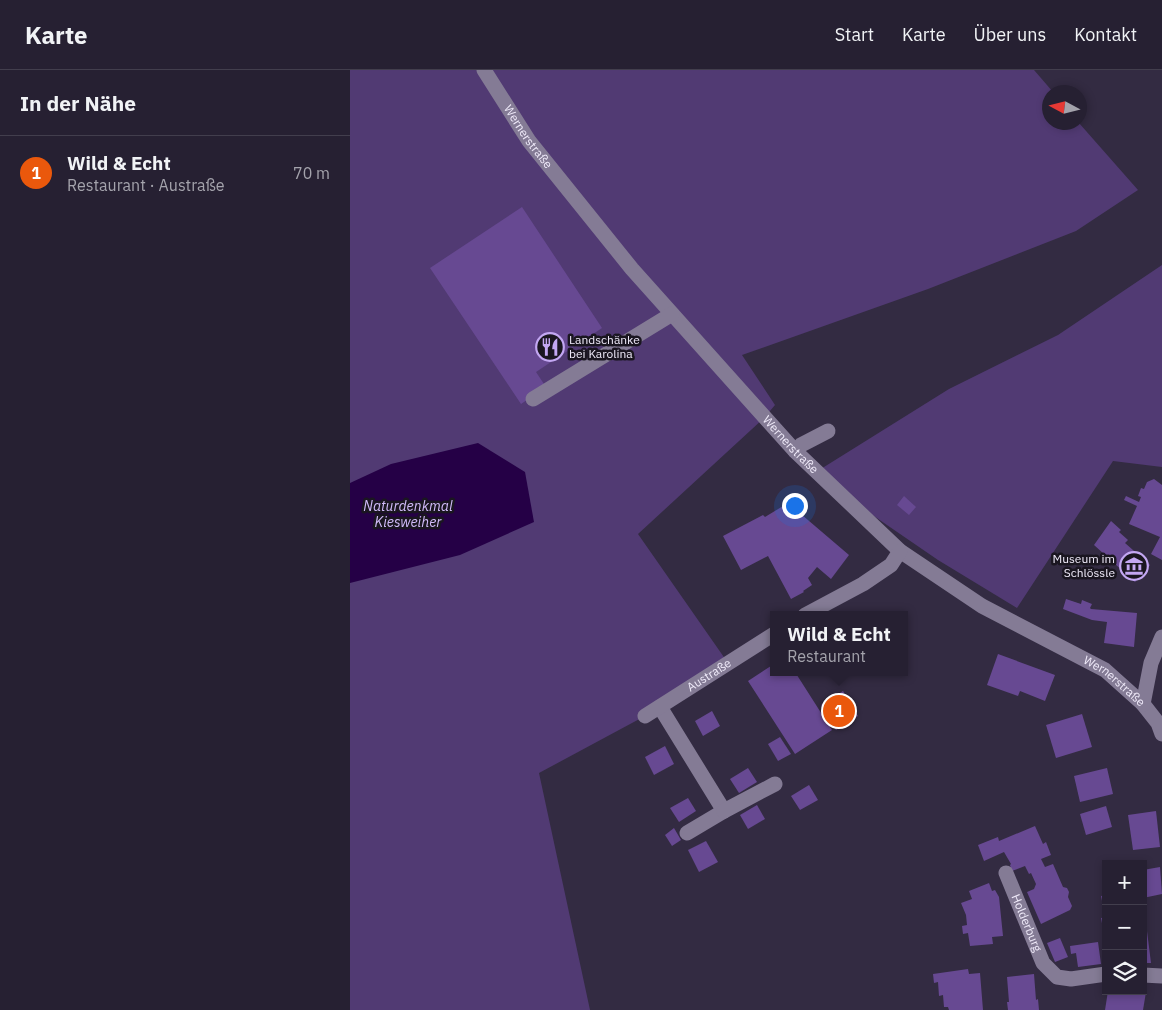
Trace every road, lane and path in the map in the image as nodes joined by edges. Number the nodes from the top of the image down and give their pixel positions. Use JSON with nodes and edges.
{"nodes":[{"id":1,"x":486,"y":73,"type":"edge"},
{"id":2,"x":672,"y":314,"type":"junction"},
{"id":3,"x":533,"y":398,"type":"dead end"},
{"id":4,"x":828,"y":430,"type":"dead end"},
{"id":5,"x":795,"y":451,"type":"junction"},
{"id":6,"x":900,"y":551,"type":"junction"},
{"id":7,"x":812,"y":611,"type":"edge"},
{"id":8,"x":770,"y":637,"type":"edge"},
{"id":9,"x":1162,"y":637,"type":"edge"},
{"id":10,"x":1143,"y":704,"type":"junction"},
{"id":11,"x":660,"y":707,"type":"junction"},
{"id":12,"x":645,"y":716,"type":"dead end"},
{"id":13,"x":1162,"y":734,"type":"edge"},
{"id":14,"x":775,"y":784,"type":"dead end"},
{"id":15,"x":724,"y":811,"type":"junction"},
{"id":16,"x":687,"y":833,"type":"dead end"},
{"id":17,"x":1006,"y":873,"type":"dead end"},
{"id":18,"x":1102,"y":975,"type":"edge"},
{"id":19,"x":1147,"y":975,"type":"edge"},
{"id":20,"x":1162,"y":976,"type":"edge"}],
"edges":[{"from":1,"to":2,"type":"street","name":"Wernerstraße"},
{"from":2,"to":3,"type":"street"},
{"from":2,"to":5,"type":"street","name":"Wernerstraße"},
{"from":4,"to":5,"type":"street"},
{"from":5,"to":6,"type":"street","name":"Wernerstraße"},
{"from":6,"to":7,"type":"street"},
{"from":6,"to":10,"type":"street","name":"Wernerstraße"},
{"from":8,"to":11,"type":"street","name":"Austraße"},
{"from":9,"to":10,"type":"street"},
{"from":10,"to":13,"type":"street","name":"Wernerstraße"},
{"from":11,"to":12,"type":"street","name":"Austraße"},
{"from":11,"to":15,"type":"street"},
{"from":14,"to":15,"type":"street"},
{"from":15,"to":16,"type":"street"},
{"from":17,"to":18,"type":"street","name":"Holderburg"},
{"from":19,"to":20,"type":"street"}]}
